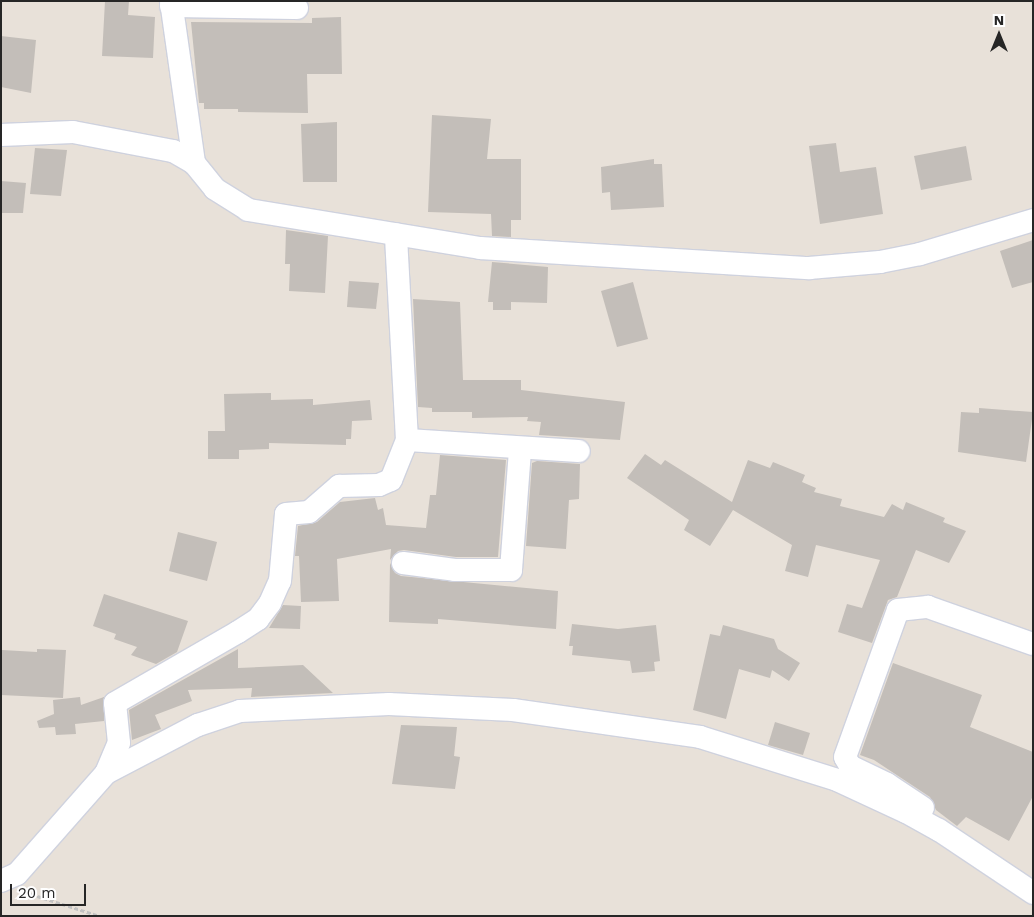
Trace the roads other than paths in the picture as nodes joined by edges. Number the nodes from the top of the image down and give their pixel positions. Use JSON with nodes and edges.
{"nodes":[{"id":1,"x":171,"y":4,"type":"edge"},
{"id":2,"x":243,"y":4,"type":"edge"},
{"id":3,"x":297,"y":8,"type":"dead end"},
{"id":4,"x":1,"y":135,"type":"edge"},
{"id":5,"x":194,"y":163,"type":"junction"},
{"id":6,"x":1033,"y":220,"type":"edge"},
{"id":7,"x":396,"y":234,"type":"junction"},
{"id":8,"x":407,"y":440,"type":"junction"},
{"id":9,"x":520,"y":449,"type":"junction"},
{"id":10,"x":580,"y":451,"type":"dead end"},
{"id":11,"x":403,"y":563,"type":"dead end"},
{"id":12,"x":1033,"y":644,"type":"edge"},
{"id":13,"x":106,"y":774,"type":"junction"},
{"id":14,"x":939,"y":830,"type":"junction"},
{"id":15,"x":1,"y":881,"type":"edge"},
{"id":16,"x":1033,"y":893,"type":"edge"}],
"edges":[{"from":1,"to":2,"type":"street"},
{"from":1,"to":5,"type":"street"},
{"from":2,"to":3,"type":"street"},
{"from":4,"to":5,"type":"street"},
{"from":5,"to":7,"type":"street"},
{"from":6,"to":7,"type":"street"},
{"from":7,"to":8,"type":"street"},
{"from":8,"to":9,"type":"street"},
{"from":8,"to":13,"type":"street"},
{"from":9,"to":10,"type":"street"},
{"from":9,"to":11,"type":"street"},
{"from":12,"to":14,"type":"street"},
{"from":13,"to":14,"type":"street"},
{"from":13,"to":15,"type":"street"},
{"from":14,"to":16,"type":"street"}]}
